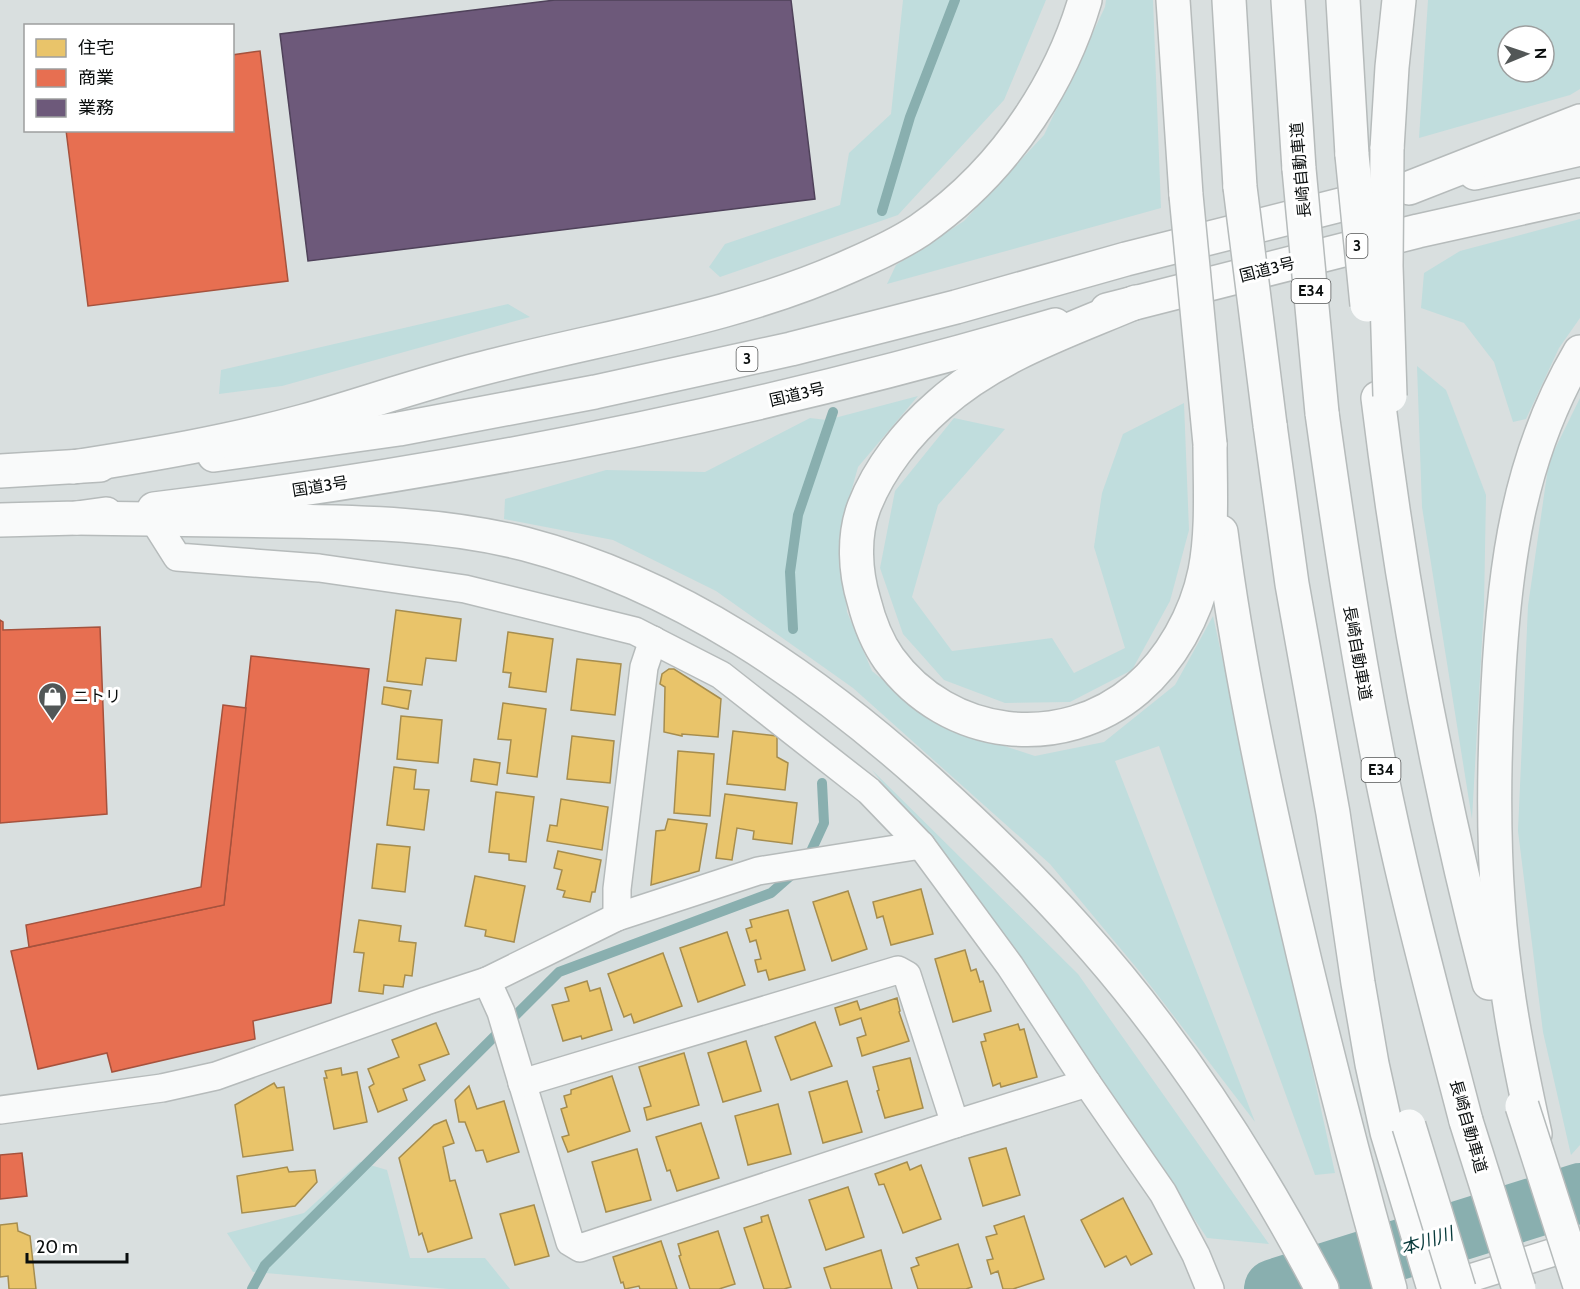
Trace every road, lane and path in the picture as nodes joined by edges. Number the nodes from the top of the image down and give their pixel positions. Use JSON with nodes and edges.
{"nodes":[{"id":1,"x":1085,"y":0,"type":"edge"},
{"id":2,"x":1173,"y":0,"type":"edge"},
{"id":3,"x":1229,"y":0,"type":"edge"},
{"id":4,"x":1288,"y":0,"type":"edge"},
{"id":5,"x":1343,"y":0,"type":"edge"},
{"id":6,"x":1399,"y":0,"type":"edge"},
{"id":7,"x":1580,"y":121,"type":"edge"},
{"id":8,"x":1580,"y":149,"type":"edge"},
{"id":9,"x":1409,"y":188,"type":"junction"},
{"id":10,"x":1580,"y":195,"type":"edge"},
{"id":11,"x":1136,"y":302,"type":"junction"},
{"id":12,"x":1580,"y":352,"type":"edge"},
{"id":13,"x":1384,"y":397,"type":"junction"},
{"id":14,"x":1210,"y":444,"type":"junction"},
{"id":15,"x":73,"y":467,"type":"junction"},
{"id":16,"x":0,"y":471,"type":"edge"},
{"id":17,"x":77,"y":518,"type":"junction"},
{"id":18,"x":153,"y":519,"type":"junction"},
{"id":19,"x":0,"y":520,"type":"edge"},
{"id":20,"x":653,"y":640,"type":"junction"},
{"id":21,"x":921,"y":844,"type":"junction"},
{"id":22,"x":617,"y":917,"type":"junction"},
{"id":23,"x":487,"y":981,"type":"junction"},
{"id":24,"x":522,"y":1083,"type":"junction"},
{"id":25,"x":1087,"y":1083,"type":"junction"},
{"id":26,"x":1525,"y":1105,"type":"junction"},
{"id":27,"x":0,"y":1110,"type":"edge"},
{"id":28,"x":955,"y":1124,"type":"junction"},
{"id":29,"x":1398,"y":1129,"type":"junction"},
{"id":30,"x":1580,"y":1244,"type":"edge"},
{"id":31,"x":1208,"y":1282,"type":"edge"},
{"id":32,"x":1580,"y":1286,"type":"edge"},
{"id":33,"x":1322,"y":1289,"type":"edge"},
{"id":34,"x":1390,"y":1289,"type":"edge"},
{"id":35,"x":1435,"y":1289,"type":"edge"},
{"id":36,"x":1459,"y":1289,"type":"edge"},
{"id":37,"x":1519,"y":1289,"type":"edge"}],
"edges":[{"from":1,"to":15,"type":"highway"},
{"from":2,"to":14,"type":"highway","bridge":true},
{"from":3,"to":29,"type":"highway","bridge":true},
{"from":4,"to":37,"type":"highway","name":"長崎自動車道","number":"E34","bridge":true},
{"from":5,"to":13,"type":"highway","bridge":true},
{"from":6,"to":13,"type":"highway","bridge":true},
{"from":7,"to":9,"type":"highway"},
{"from":8,"to":9,"type":"highway","number":"3"},
{"from":9,"to":15,"type":"highway","number":"3"},
{"from":10,"to":11,"type":"highway","name":"国道3号","number":"3"},
{"from":11,"to":14,"type":"highway"},
{"from":11,"to":17,"type":"highway","name":"国道3号","number":"3"},
{"from":12,"to":26,"type":"highway"},
{"from":13,"to":26,"type":"highway"},
{"from":14,"to":34,"type":"highway"},
{"from":15,"to":16,"type":"highway","number":"3"},
{"from":17,"to":18,"type":"highway"},
{"from":17,"to":19,"type":"highway","name":"国道3号","number":"3"},
{"from":18,"to":20,"type":"street"},
{"from":18,"to":33,"type":"highway"},
{"from":20,"to":21,"type":"street"},
{"from":20,"to":22,"type":"street"},
{"from":21,"to":22,"type":"street"},
{"from":21,"to":25,"type":"street"},
{"from":22,"to":23,"type":"street"},
{"from":23,"to":24,"type":"street"},
{"from":23,"to":27,"type":"street"},
{"from":24,"to":28,"type":"street"},
{"from":24,"to":28,"type":"street"},
{"from":25,"to":28,"type":"street"},
{"from":25,"to":31,"type":"street"},
{"from":26,"to":32,"type":"highway","bridge":true},
{"from":29,"to":35,"type":"highway"},
{"from":29,"to":36,"type":"highway","bridge":true},
{"from":30,"to":35,"type":"street"}]}
